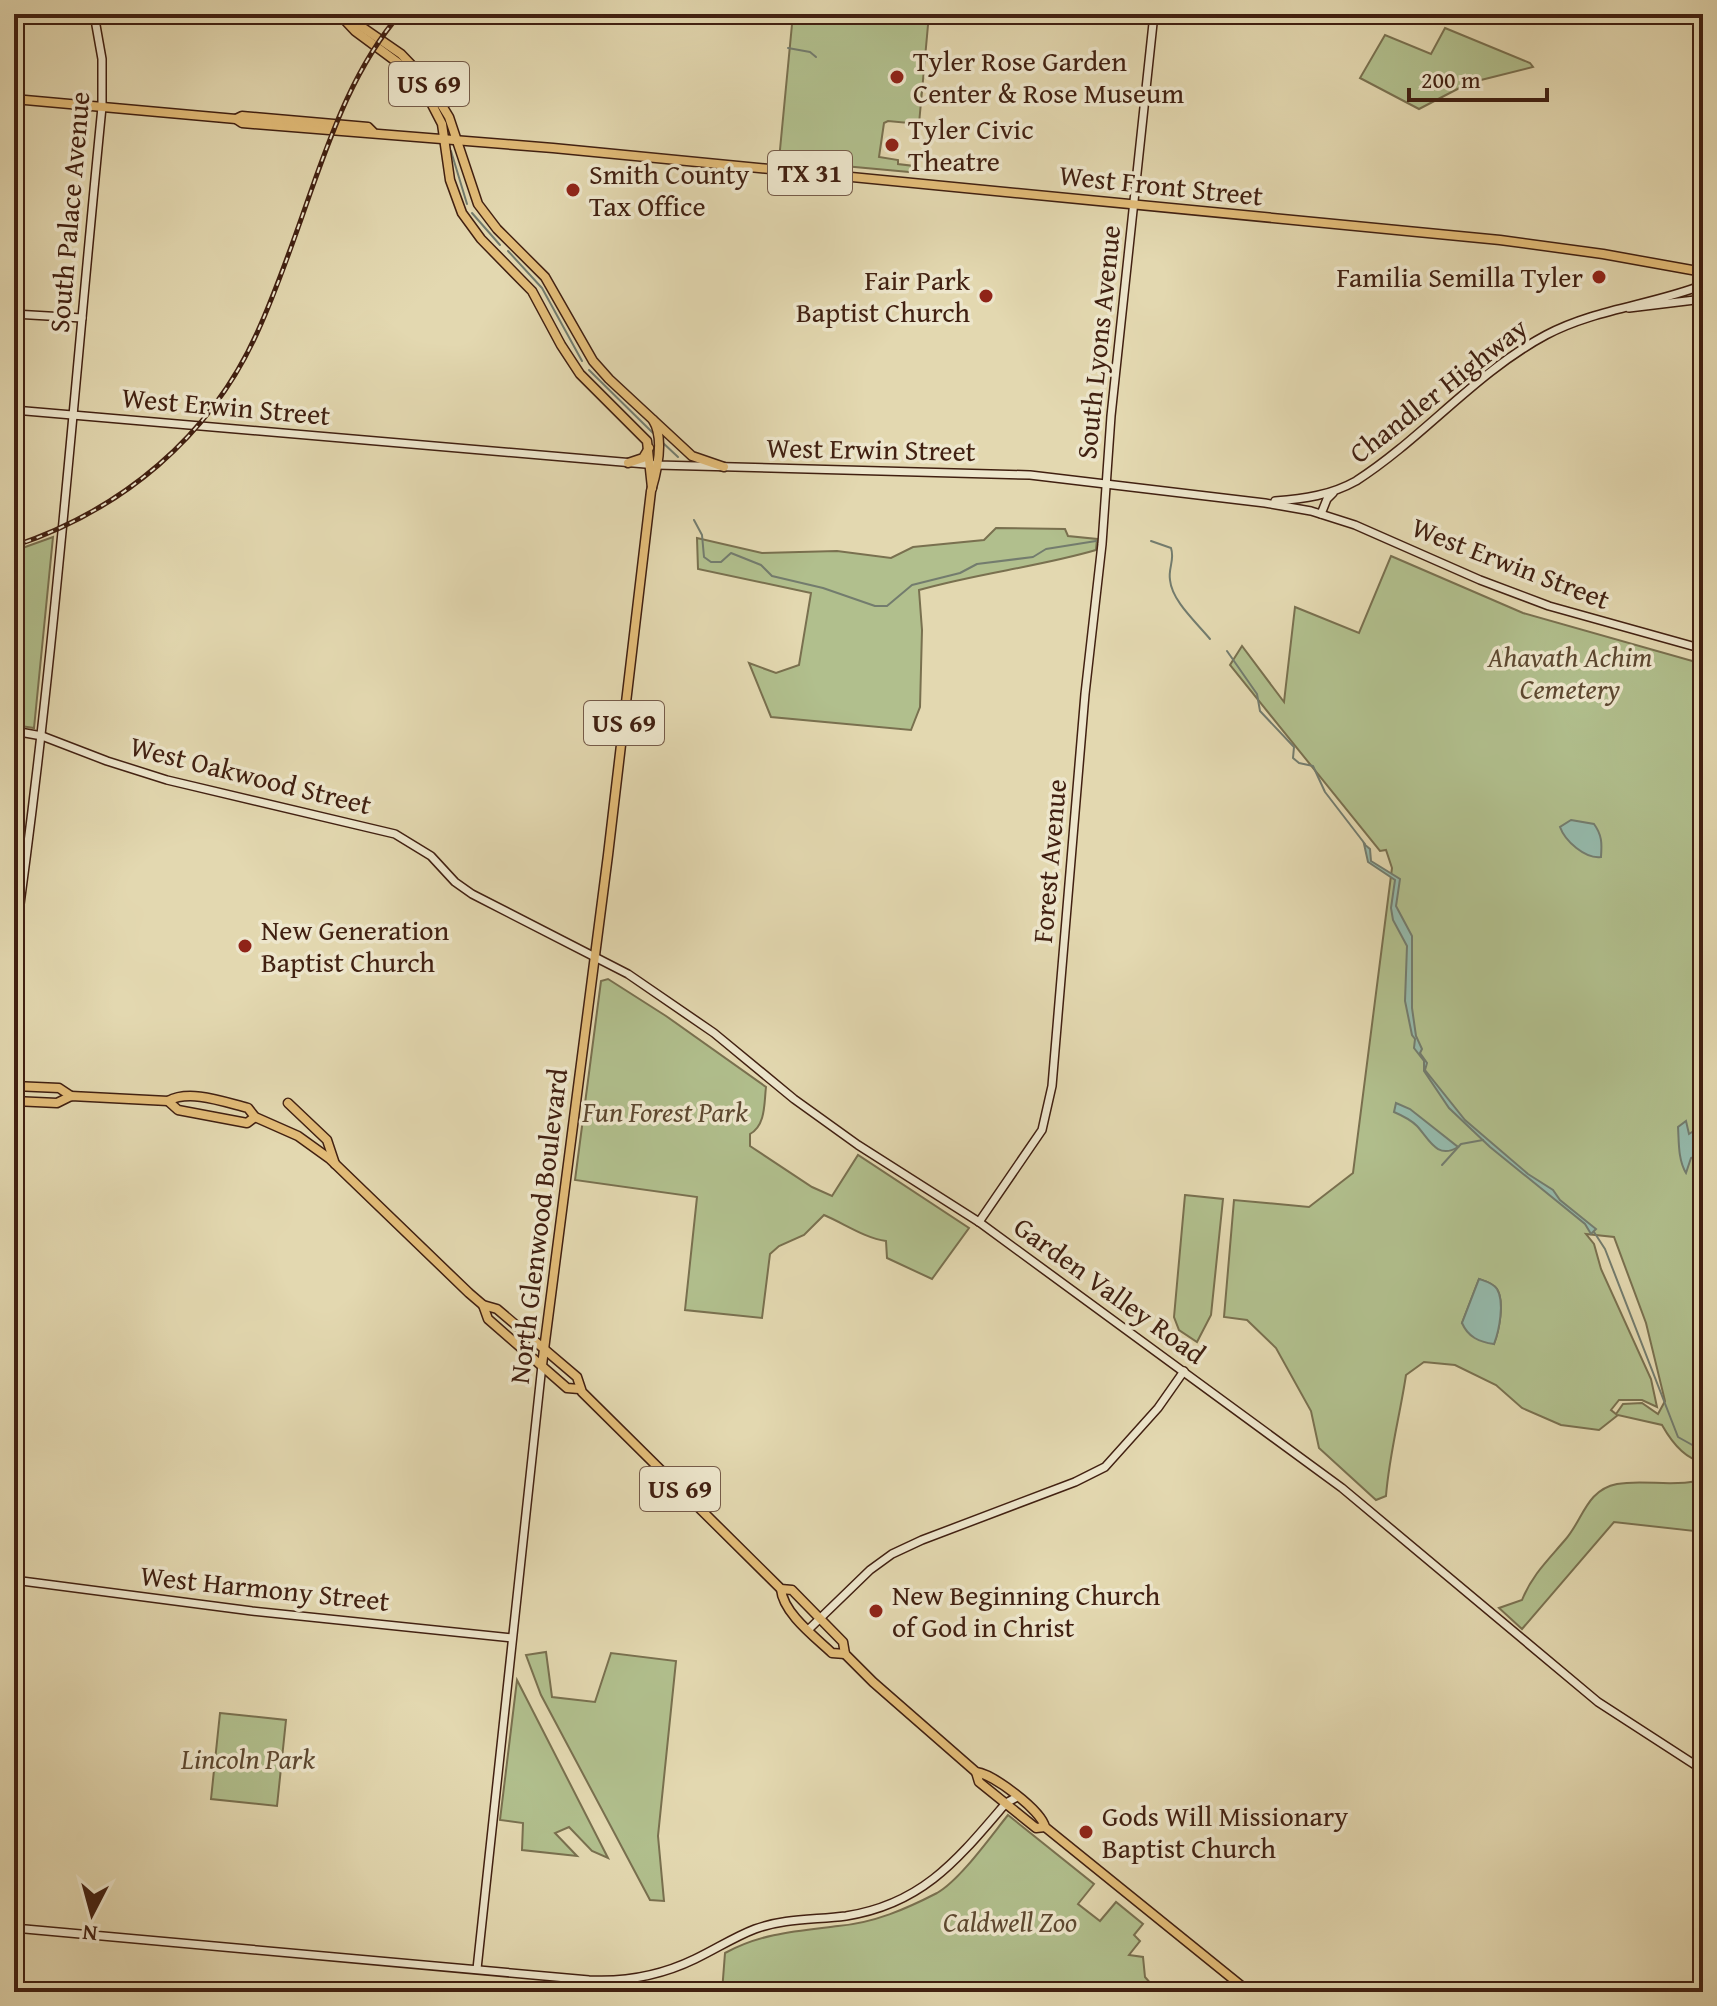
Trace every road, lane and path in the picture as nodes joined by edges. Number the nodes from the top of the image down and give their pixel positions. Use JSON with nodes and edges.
{"nodes":[{"id":1,"x":94,"y":14,"type":"edge"},
{"id":2,"x":339,"y":14,"type":"edge"},
{"id":3,"x":1154,"y":14,"type":"edge"},
{"id":4,"x":351,"y":24,"type":"junction"},
{"id":5,"x":14,"y":99,"type":"edge"},
{"id":6,"x":102,"y":107,"type":"junction"},
{"id":7,"x":440,"y":118,"type":"junction"},
{"id":8,"x":420,"y":136,"type":"junction"},
{"id":9,"x":444,"y":139,"type":"junction"},
{"id":10,"x":457,"y":140,"type":"junction"},
{"id":11,"x":480,"y":142,"type":"junction"},
{"id":12,"x":464,"y":163,"type":"junction"},
{"id":13,"x":1134,"y":206,"type":"junction"},
{"id":14,"x":1703,"y":272,"type":"edge"},
{"id":15,"x":1703,"y":285,"type":"edge"},
{"id":16,"x":1703,"y":299,"type":"edge"},
{"id":17,"x":1615,"y":309,"type":"junction"},
{"id":18,"x":14,"y":314,"type":"edge"},
{"id":19,"x":82,"y":318,"type":"junction"},
{"id":20,"x":593,"y":361,"type":"junction"},
{"id":21,"x":578,"y":372,"type":"junction"},
{"id":22,"x":14,"y":410,"type":"edge"},
{"id":23,"x":73,"y":415,"type":"junction"},
{"id":24,"x":653,"y":420,"type":"junction"},
{"id":25,"x":649,"y":447,"type":"junction"},
{"id":26,"x":628,"y":463,"type":"junction"},
{"id":27,"x":653,"y":465,"type":"junction"},
{"id":28,"x":724,"y":467,"type":"junction"},
{"id":29,"x":1107,"y":484,"type":"junction"},
{"id":30,"x":1334,"y":492,"type":"junction"},
{"id":31,"x":1258,"y":502,"type":"junction"},
{"id":32,"x":1321,"y":514,"type":"junction"},
{"id":33,"x":1703,"y":649,"type":"edge"},
{"id":34,"x":14,"y":731,"type":"edge"},
{"id":35,"x":42,"y":736,"type":"junction"},
{"id":36,"x":463,"y":888,"type":"joint"},
{"id":37,"x":14,"y":947,"type":"edge"},
{"id":38,"x":595,"y":957,"type":"junction"},
{"id":39,"x":14,"y":1086,"type":"edge"},
{"id":40,"x":71,"y":1096,"type":"junction"},
{"id":41,"x":14,"y":1101,"type":"edge"},
{"id":42,"x":168,"y":1101,"type":"junction"},
{"id":43,"x":288,"y":1103,"type":"dead end"},
{"id":44,"x":255,"y":1117,"type":"junction"},
{"id":45,"x":335,"y":1164,"type":"junction"},
{"id":46,"x":979,"y":1222,"type":"junction"},
{"id":47,"x":483,"y":1305,"type":"junction"},
{"id":48,"x":544,"y":1347,"type":"junction"},
{"id":49,"x":542,"y":1365,"type":"junction"},
{"id":50,"x":1184,"y":1371,"type":"junction"},
{"id":51,"x":579,"y":1389,"type":"junction"},
{"id":52,"x":14,"y":1580,"type":"edge"},
{"id":53,"x":781,"y":1589,"type":"junction"},
{"id":54,"x":820,"y":1619,"type":"junction"},
{"id":55,"x":808,"y":1630,"type":"junction"},
{"id":56,"x":512,"y":1638,"type":"junction"},
{"id":57,"x":845,"y":1654,"type":"junction"},
{"id":58,"x":1703,"y":1770,"type":"edge"},
{"id":59,"x":976,"y":1772,"type":"junction"},
{"id":60,"x":1017,"y":1797,"type":"junction"},
{"id":61,"x":1006,"y":1803,"type":"junction"},
{"id":62,"x":1045,"y":1827,"type":"junction"},
{"id":63,"x":14,"y":1928,"type":"edge"},
{"id":64,"x":477,"y":1969,"type":"junction"},
{"id":65,"x":1249,"y":1992,"type":"edge"}],
"edges":[{"from":1,"to":6,"type":"street","name":"South Palace Avenue"},
{"from":2,"to":4,"type":"main road","number":"US 69"},
{"from":3,"to":13,"type":"street","name":"South Lyons Avenue"},
{"from":4,"to":7,"type":"main road","number":"US 69"},
{"from":4,"to":10,"type":"main road","number":"US 69"},
{"from":5,"to":6,"type":"main road","name":"West Front Street","number":"TX 31"},
{"from":6,"to":8,"type":"main road","name":"West Front Street","number":"TX 31"},
{"from":6,"to":19,"type":"street","name":"South Palace Avenue"},
{"from":7,"to":8,"type":"main road"},
{"from":7,"to":9,"type":"main road","number":"US 69"},
{"from":8,"to":9,"type":"main road","name":"West Front Street","number":"TX 31"},
{"from":9,"to":10,"type":"main road","name":"West Front Street","number":"TX 31"},
{"from":9,"to":21,"type":"main road","number":"US 69"},
{"from":10,"to":11,"type":"main road","name":"West Front Street","number":"TX 31"},
{"from":10,"to":12,"type":"main road","number":"US 69"},
{"from":11,"to":12,"type":"main road"},
{"from":11,"to":13,"type":"main road","name":"West Front Street","number":"TX 31"},
{"from":12,"to":20,"type":"main road","number":"US 69"},
{"from":13,"to":14,"type":"main road","name":"West Front Street","number":"TX 31"},
{"from":13,"to":29,"type":"street","name":"South Lyons Avenue"},
{"from":15,"to":17,"type":"street","name":"Chandler Highway"},
{"from":16,"to":17,"type":"street","name":"Chandler Highway"},
{"from":17,"to":30,"type":"street","name":"Chandler Highway"},
{"from":18,"to":19,"type":"street"},
{"from":19,"to":23,"type":"street","name":"South Palace Avenue"},
{"from":20,"to":21,"type":"main road"},
{"from":20,"to":24,"type":"main road","number":"US 69"},
{"from":21,"to":25,"type":"main road","number":"US 69"},
{"from":22,"to":23,"type":"street","name":"West Erwin Street"},
{"from":23,"to":26,"type":"street","name":"West Erwin Street"},
{"from":23,"to":35,"type":"street","name":"South Palace Avenue"},
{"from":24,"to":27,"type":"main road","number":"US 69"},
{"from":24,"to":28,"type":"main road"},
{"from":25,"to":26,"type":"main road"},
{"from":25,"to":27,"type":"main road","number":"US 69"},
{"from":26,"to":27,"type":"street","name":"West Erwin Street"},
{"from":27,"to":28,"type":"street","name":"West Erwin Street"},
{"from":27,"to":38,"type":"main road","name":"North Glenwood Boulevard","number":"US 69"},
{"from":28,"to":29,"type":"street","name":"West Erwin Street"},
{"from":29,"to":31,"type":"street","name":"West Erwin Street"},
{"from":29,"to":46,"type":"street","name":"Forest Avenue"},
{"from":30,"to":31,"type":"street","name":"Chandler Highway"},
{"from":30,"to":32,"type":"street","name":"Chandler Highway"},
{"from":31,"to":32,"type":"street","name":"West Erwin Street"},
{"from":32,"to":33,"type":"street","name":"West Erwin Street"},
{"from":34,"to":35,"type":"street","name":"West Oakwood Street"},
{"from":35,"to":36,"type":"street","name":"West Oakwood Street"},
{"from":35,"to":37,"type":"street","name":"South Palace Avenue"},
{"from":36,"to":38,"type":"street","name":"Garden Valley Road"},
{"from":38,"to":46,"type":"street","name":"Garden Valley Road"},
{"from":38,"to":48,"type":"main road","name":"North Glenwood Boulevard","number":"US 69"},
{"from":39,"to":40,"type":"main road"},
{"from":40,"to":41,"type":"main road"},
{"from":40,"to":42,"type":"main road"},
{"from":42,"to":44,"type":"main road"},
{"from":42,"to":44,"type":"main road"},
{"from":43,"to":45,"type":"main road"},
{"from":44,"to":45,"type":"main road"},
{"from":45,"to":47,"type":"main road"},
{"from":46,"to":50,"type":"street","name":"Garden Valley Road"},
{"from":47,"to":48,"type":"main road"},
{"from":47,"to":49,"type":"main road"},
{"from":48,"to":49,"type":"main road","name":"North Glenwood Boulevard","number":"US 69"},
{"from":48,"to":51,"type":"main road","number":"US 69"},
{"from":49,"to":51,"type":"main road","number":"US 69"},
{"from":49,"to":56,"type":"street","name":"North Glenwood Boulevard"},
{"from":50,"to":54,"type":"street"},
{"from":50,"to":58,"type":"street","name":"Garden Valley Road"},
{"from":51,"to":53,"type":"main road","number":"US 69"},
{"from":52,"to":56,"type":"street","name":"West Harmony Street"},
{"from":53,"to":54,"type":"main road","number":"US 69"},
{"from":53,"to":55,"type":"main road","number":"US 69"},
{"from":54,"to":55,"type":"street"},
{"from":54,"to":57,"type":"main road","number":"US 69"},
{"from":55,"to":57,"type":"main road","number":"US 69"},
{"from":56,"to":64,"type":"street","name":"North Glenwood Boulevard"},
{"from":57,"to":59,"type":"main road","number":"US 69"},
{"from":59,"to":60,"type":"main road","number":"US 69"},
{"from":59,"to":61,"type":"main road","number":"US 69"},
{"from":60,"to":61,"type":"street"},
{"from":60,"to":62,"type":"main road","number":"US 69"},
{"from":61,"to":62,"type":"main road","number":"US 69"},
{"from":61,"to":64,"type":"street"},
{"from":62,"to":65,"type":"main road","number":"US 69"},
{"from":63,"to":64,"type":"street"}]}
